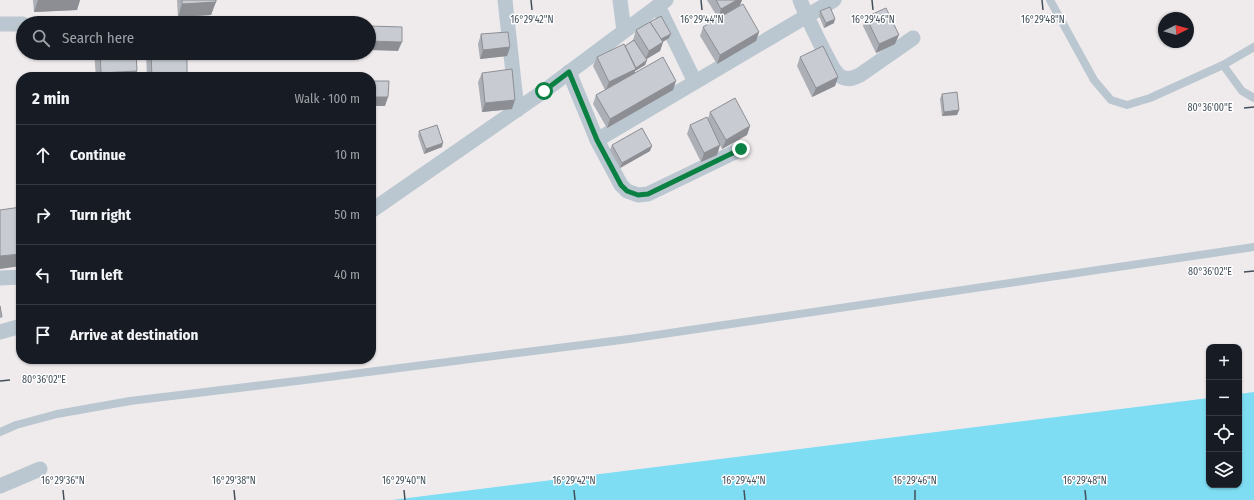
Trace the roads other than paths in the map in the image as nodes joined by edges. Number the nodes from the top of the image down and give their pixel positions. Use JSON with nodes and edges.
{"nodes":[{"id":1,"x":506,"y":0,"type":"edge"},
{"id":2,"x":620,"y":0,"type":"edge"},
{"id":3,"x":800,"y":0,"type":"edge"},
{"id":4,"x":834,"y":0,"type":"edge"},
{"id":5,"x":1050,"y":0,"type":"edge"},
{"id":6,"x":662,"y":3,"type":"edge"},
{"id":7,"x":807,"y":16,"type":"junction"},
{"id":8,"x":0,"y":24,"type":"edge"},
{"id":9,"x":16,"y":24,"type":"edge"},
{"id":10,"x":624,"y":31,"type":"junction"},
{"id":11,"x":913,"y":38,"type":"dead end"},
{"id":12,"x":1254,"y":47,"type":"edge"},
{"id":13,"x":1223,"y":65,"type":"junction"},
{"id":14,"x":569,"y":72,"type":"junction"},
{"id":15,"x":695,"y":82,"type":"junction"},
{"id":16,"x":1254,"y":98,"type":"edge"},
{"id":17,"x":517,"y":110,"type":"junction"},
{"id":18,"x":597,"y":140,"type":"junction"},
{"id":19,"x":741,"y":149,"type":"dead end"},
{"id":20,"x":376,"y":208,"type":"edge"},
{"id":21,"x":1254,"y":247,"type":"edge"},
{"id":22,"x":16,"y":277,"type":"edge"},
{"id":23,"x":0,"y":278,"type":"edge"},
{"id":24,"x":16,"y":327,"type":"edge"},
{"id":25,"x":0,"y":332,"type":"edge"},
{"id":26,"x":0,"y":432,"type":"edge"},
{"id":27,"x":40,"y":469,"type":"dead end"},
{"id":28,"x":0,"y":486,"type":"edge"}],
"edges":[{"from":1,"to":17,"type":"street"},
{"from":2,"to":10,"type":"street"},
{"from":3,"to":7,"type":"street"},
{"from":4,"to":7,"type":"street"},
{"from":5,"to":13,"type":"lane"},
{"from":6,"to":10,"type":"street"},
{"from":6,"to":15,"type":"street"},
{"from":7,"to":11,"type":"street"},
{"from":7,"to":15,"type":"street"},
{"from":8,"to":9,"type":"street"},
{"from":10,"to":14,"type":"street"},
{"from":12,"to":13,"type":"lane"},
{"from":13,"to":16,"type":"lane"},
{"from":14,"to":17,"type":"street"},
{"from":14,"to":18,"type":"street"},
{"from":15,"to":18,"type":"street"},
{"from":17,"to":20,"type":"street"},
{"from":18,"to":19,"type":"street"},
{"from":21,"to":26,"type":"lane"},
{"from":22,"to":23,"type":"street"},
{"from":24,"to":25,"type":"street"},
{"from":27,"to":28,"type":"street"}]}
